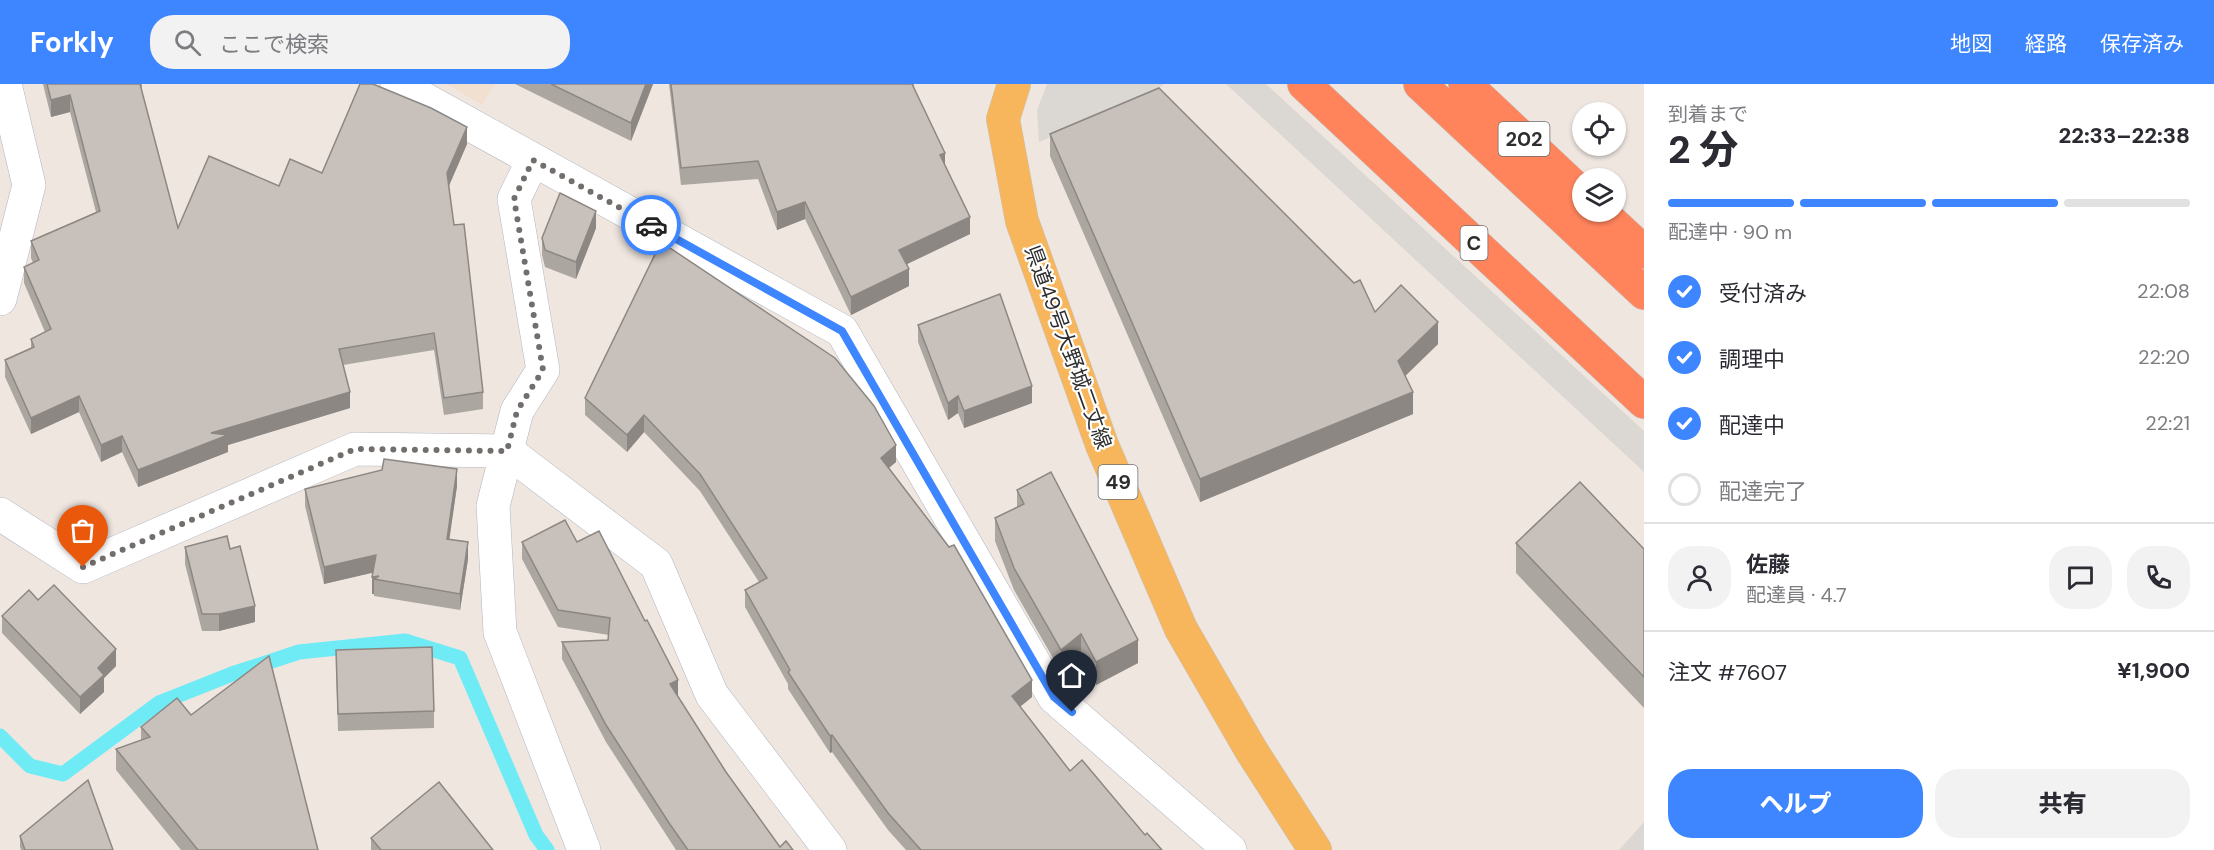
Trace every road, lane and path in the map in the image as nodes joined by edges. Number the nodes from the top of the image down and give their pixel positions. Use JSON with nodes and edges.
{"nodes":[{"id":1,"x":5,"y":84,"type":"edge"},
{"id":2,"x":397,"y":84,"type":"edge"},
{"id":3,"x":1014,"y":84,"type":"edge"},
{"id":4,"x":1305,"y":84,"type":"edge"},
{"id":5,"x":1420,"y":84,"type":"edge"},
{"id":6,"x":1465,"y":84,"type":"edge"},
{"id":7,"x":533,"y":160,"type":"junction"},
{"id":8,"x":1572,"y":185,"type":"edge"},
{"id":9,"x":1612,"y":222,"type":"edge"},
{"id":10,"x":1644,"y":252,"type":"edge"},
{"id":11,"x":1644,"y":293,"type":"edge"},
{"id":12,"x":0,"y":300,"type":"edge"},
{"id":13,"x":1644,"y":396,"type":"edge"},
{"id":14,"x":1644,"y":402,"type":"edge"},
{"id":15,"x":507,"y":451,"type":"junction"},
{"id":16,"x":0,"y":514,"type":"edge"},
{"id":17,"x":584,"y":850,"type":"edge"},
{"id":18,"x":830,"y":850,"type":"edge"},
{"id":19,"x":1230,"y":850,"type":"edge"},
{"id":20,"x":1315,"y":850,"type":"edge"}],
"edges":[{"from":1,"to":12,"type":"street"},
{"from":2,"to":7,"type":"street"},
{"from":3,"to":20,"type":"main road","name":"県道49号大野城二丈線","number":"49"},
{"from":4,"to":13,"type":"highway"},
{"from":4,"to":14,"type":"highway","number":"C"},
{"from":5,"to":11,"type":"highway"},
{"from":6,"to":8,"type":"highway","number":"202"},
{"from":7,"to":15,"type":"street"},
{"from":7,"to":19,"type":"street"},
{"from":9,"to":10,"type":"highway"},
{"from":15,"to":16,"type":"street"},
{"from":15,"to":17,"type":"street"},
{"from":15,"to":18,"type":"street"}]}
